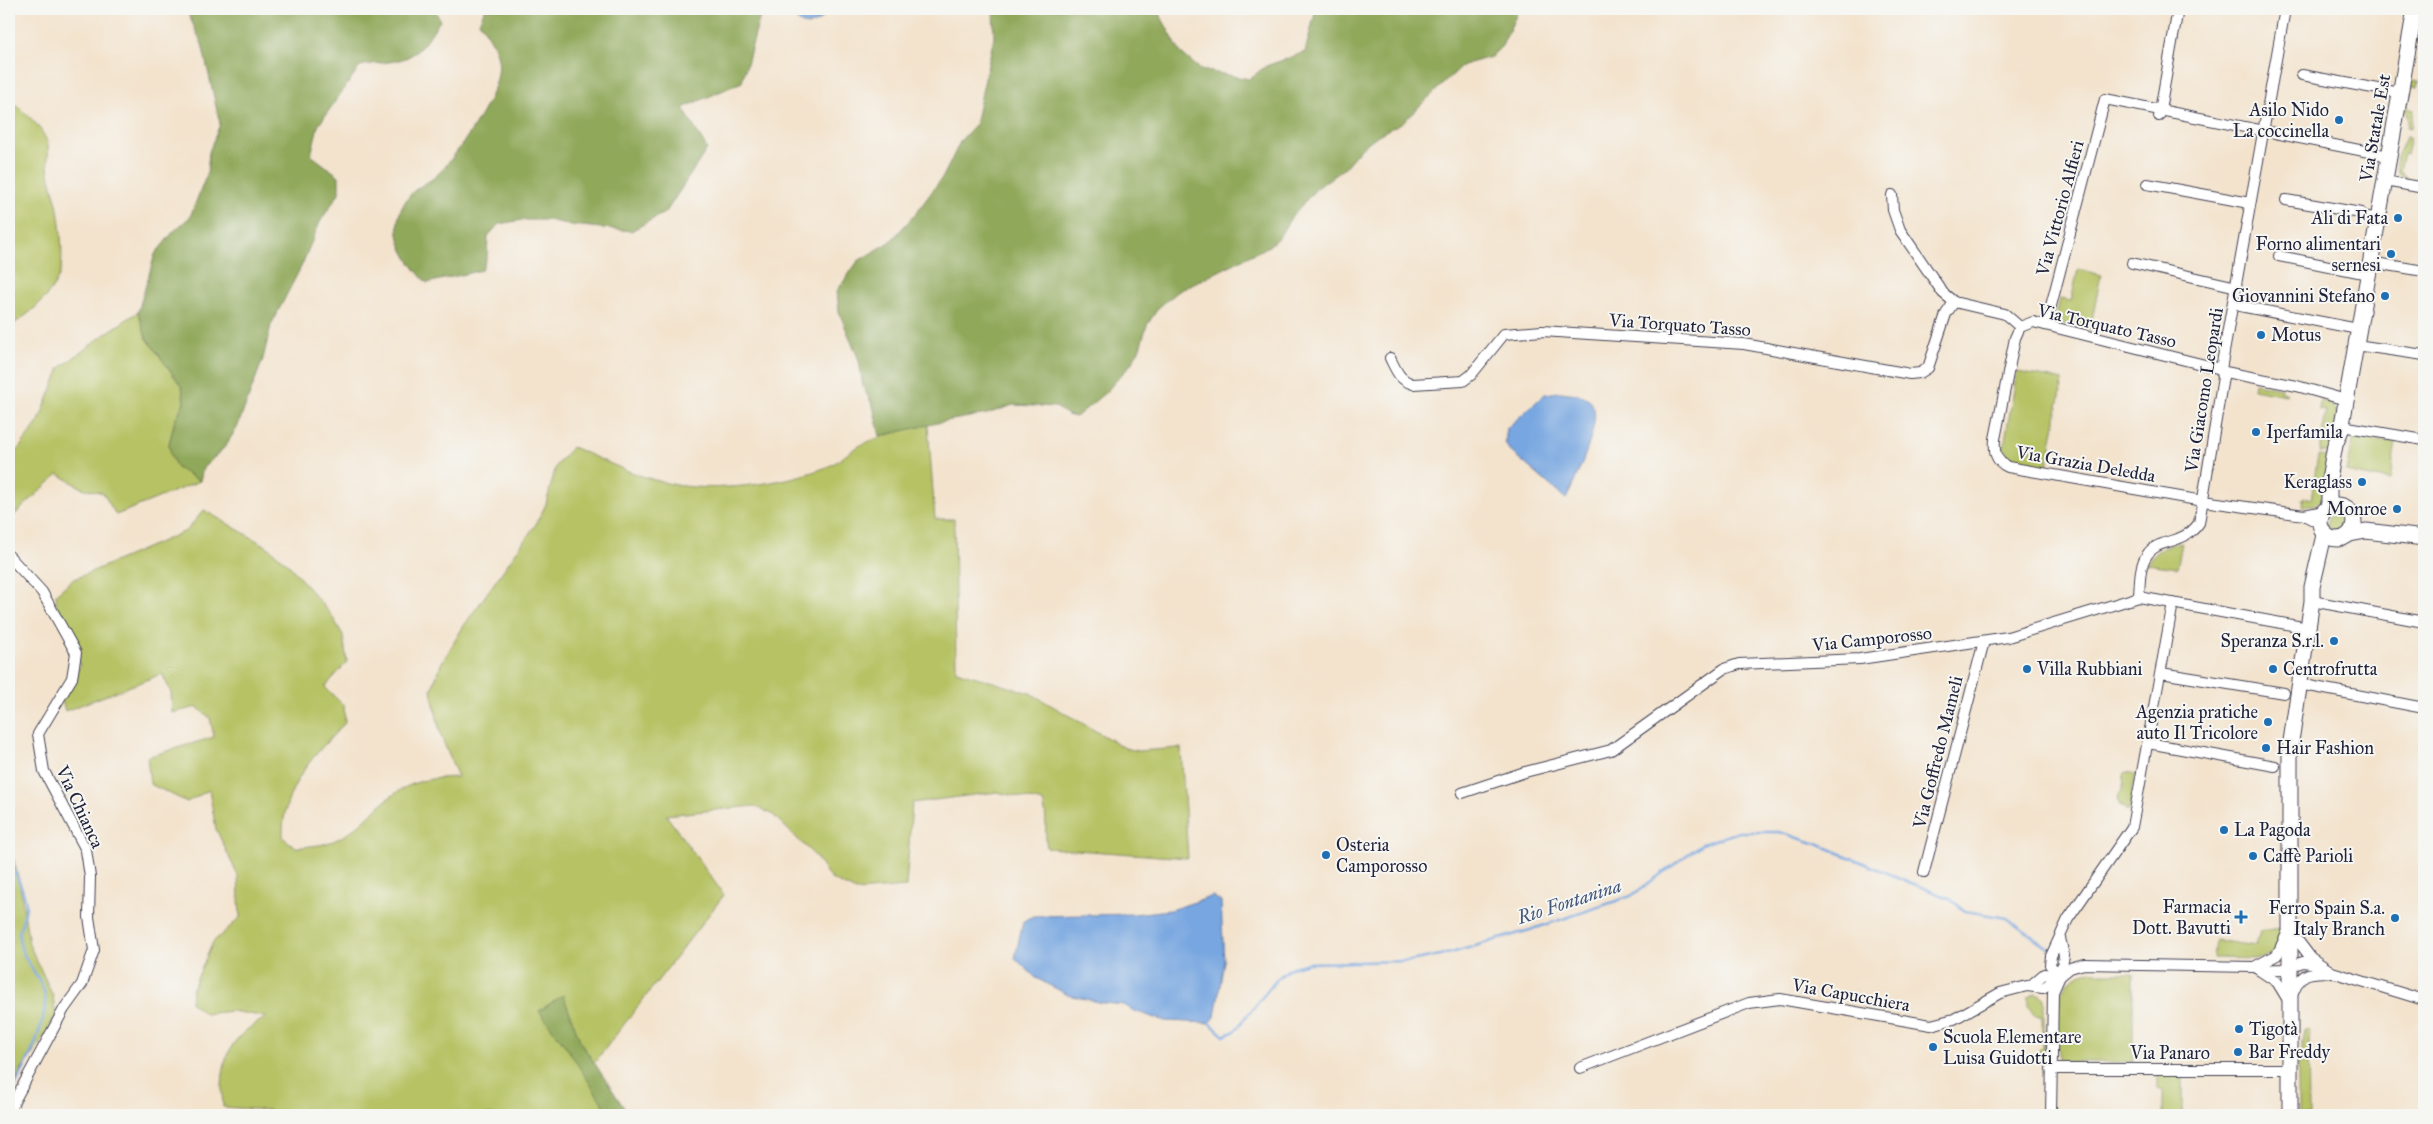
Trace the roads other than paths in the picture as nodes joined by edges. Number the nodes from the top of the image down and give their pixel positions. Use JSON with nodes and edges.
{"nodes":[{"id":1,"x":2178,"y":9,"type":"edge"},
{"id":2,"x":2285,"y":9,"type":"edge"},
{"id":3,"x":2415,"y":9,"type":"edge"},
{"id":4,"x":2302,"y":75,"type":"dead end"},
{"id":5,"x":2400,"y":93,"type":"junction"},
{"id":6,"x":2159,"y":113,"type":"junction"},
{"id":7,"x":2263,"y":132,"type":"junction"},
{"id":8,"x":2389,"y":156,"type":"junction"},
{"id":9,"x":2385,"y":181,"type":"junction"},
{"id":10,"x":2147,"y":184,"type":"dead end"},
{"id":11,"x":2424,"y":188,"type":"edge"},
{"id":12,"x":1892,"y":195,"type":"dead end"},
{"id":13,"x":2286,"y":200,"type":"dead end"},
{"id":14,"x":2250,"y":203,"type":"junction"},
{"id":15,"x":2378,"y":219,"type":"junction"},
{"id":16,"x":2279,"y":256,"type":"dead end"},
{"id":17,"x":2132,"y":263,"type":"dead end"},
{"id":18,"x":2369,"y":268,"type":"junction"},
{"id":19,"x":2424,"y":271,"type":"edge"},
{"id":20,"x":2237,"y":287,"type":"junction"},
{"id":21,"x":1954,"y":302,"type":"junction"},
{"id":22,"x":2240,"y":306,"type":"dead end"},
{"id":23,"x":2046,"y":325,"type":"junction"},
{"id":24,"x":2020,"y":327,"type":"junction"},
{"id":25,"x":2358,"y":329,"type":"junction"},
{"id":26,"x":2356,"y":344,"type":"junction"},
{"id":27,"x":2424,"y":356,"type":"edge"},
{"id":28,"x":1390,"y":358,"type":"dead end"},
{"id":29,"x":2220,"y":369,"type":"junction"},
{"id":30,"x":2346,"y":400,"type":"junction"},
{"id":31,"x":2342,"y":428,"type":"junction"},
{"id":32,"x":2424,"y":440,"type":"edge"},
{"id":33,"x":2203,"y":502,"type":"junction"},
{"id":34,"x":2349,"y":512,"type":"junction"},
{"id":35,"x":2324,"y":519,"type":"junction"},
{"id":36,"x":2424,"y":529,"type":"edge"},
{"id":37,"x":2346,"y":536,"type":"junction"},
{"id":38,"x":2424,"y":538,"type":"edge"},
{"id":39,"x":9,"y":556,"type":"edge"},
{"id":40,"x":2139,"y":597,"type":"junction"},
{"id":41,"x":2312,"y":601,"type":"junction"},
{"id":42,"x":2173,"y":602,"type":"junction"},
{"id":43,"x":2424,"y":622,"type":"edge"},
{"id":44,"x":2308,"y":628,"type":"junction"},
{"id":45,"x":1984,"y":641,"type":"junction"},
{"id":46,"x":2161,"y":672,"type":"junction"},
{"id":47,"x":2299,"y":684,"type":"junction"},
{"id":48,"x":2284,"y":694,"type":"dead end"},
{"id":49,"x":2424,"y":708,"type":"edge"},
{"id":50,"x":2148,"y":743,"type":"junction"},
{"id":51,"x":2275,"y":766,"type":"dead end"},
{"id":52,"x":1462,"y":793,"type":"dead end"},
{"id":53,"x":1924,"y":872,"type":"dead end"},
{"id":54,"x":2289,"y":929,"type":"junction"},
{"id":55,"x":2060,"y":938,"type":"junction"},
{"id":56,"x":2268,"y":960,"type":"junction"},
{"id":57,"x":2076,"y":965,"type":"junction"},
{"id":58,"x":2290,"y":965,"type":"junction"},
{"id":59,"x":2320,"y":965,"type":"junction"},
{"id":60,"x":2256,"y":968,"type":"junction"},
{"id":61,"x":2332,"y":972,"type":"junction"},
{"id":62,"x":2307,"y":973,"type":"junction"},
{"id":63,"x":2060,"y":976,"type":"junction"},
{"id":64,"x":2424,"y":1000,"type":"edge"},
{"id":65,"x":2290,"y":1002,"type":"junction"},
{"id":66,"x":1580,"y":1068,"type":"dead end"},
{"id":67,"x":2051,"y":1069,"type":"junction"},
{"id":68,"x":2290,"y":1069,"type":"junction"},
{"id":69,"x":9,"y":1111,"type":"edge"},
{"id":70,"x":2051,"y":1115,"type":"edge"},
{"id":71,"x":2290,"y":1115,"type":"edge"}],
"edges":[{"from":1,"to":6,"type":"street"},
{"from":2,"to":7,"type":"street","name":"Via Giacomo Leopardi"},
{"from":3,"to":5,"type":"street","name":"Via Statale Est"},
{"from":4,"to":5,"type":"street"},
{"from":5,"to":8,"type":"street","name":"Via Statale Est"},
{"from":6,"to":7,"type":"street"},
{"from":6,"to":23,"type":"street","name":"Via Vittorio Alfieri"},
{"from":7,"to":8,"type":"street"},
{"from":7,"to":14,"type":"street","name":"Via Giacomo Leopardi"},
{"from":8,"to":9,"type":"street","name":"Via Statale Est"},
{"from":9,"to":11,"type":"street"},
{"from":9,"to":15,"type":"street","name":"Via Statale Est"},
{"from":10,"to":14,"type":"street"},
{"from":12,"to":21,"type":"street"},
{"from":13,"to":15,"type":"street"},
{"from":14,"to":20,"type":"street","name":"Via Giacomo Leopardi"},
{"from":15,"to":18,"type":"street","name":"Via Statale Est"},
{"from":16,"to":18,"type":"street"},
{"from":17,"to":20,"type":"street"},
{"from":18,"to":19,"type":"street"},
{"from":18,"to":25,"type":"street","name":"Via Statale Est"},
{"from":20,"to":29,"type":"street","name":"Via Giacomo Leopardi"},
{"from":21,"to":24,"type":"street","name":"Via Torquato Tasso"},
{"from":21,"to":28,"type":"street","name":"Via Torquato Tasso"},
{"from":22,"to":25,"type":"street"},
{"from":23,"to":24,"type":"street","name":"Via Torquato Tasso"},
{"from":23,"to":29,"type":"street","name":"Via Torquato Tasso"},
{"from":24,"to":33,"type":"street","name":"Via Grazia Deledda"},
{"from":25,"to":26,"type":"street","name":"Via Statale Est"},
{"from":26,"to":27,"type":"street"},
{"from":26,"to":30,"type":"street","name":"Via Statale Est"},
{"from":29,"to":30,"type":"street","name":"Via Torquato Tasso"},
{"from":29,"to":33,"type":"street","name":"Via Giacomo Leopardi"},
{"from":30,"to":31,"type":"street","name":"Via Statale Est"},
{"from":31,"to":32,"type":"street"},
{"from":31,"to":34,"type":"street","name":"Via Statale Est"},
{"from":31,"to":35,"type":"street","name":"Via Statale Est"},
{"from":33,"to":35,"type":"street","name":"Via Grazia Deledda"},
{"from":33,"to":40,"type":"street","name":"Via Giacomo Leopardi"},
{"from":34,"to":35,"type":"street"},
{"from":34,"to":36,"type":"street"},
{"from":34,"to":37,"type":"street","name":"Via Statale Est"},
{"from":35,"to":37,"type":"street"},
{"from":35,"to":41,"type":"street","name":"Via Statale Est"},
{"from":37,"to":38,"type":"street"},
{"from":37,"to":41,"type":"street","name":"Via Statale Est"},
{"from":39,"to":69,"type":"street","name":"Via Chianca"},
{"from":40,"to":42,"type":"street","name":"Via Camporosso"},
{"from":40,"to":45,"type":"street","name":"Via Camporosso"},
{"from":41,"to":43,"type":"street"},
{"from":41,"to":44,"type":"street","name":"Via Statale Est"},
{"from":42,"to":44,"type":"street","name":"Via Camporosso"},
{"from":42,"to":46,"type":"street"},
{"from":44,"to":47,"type":"street","name":"Via Statale Est"},
{"from":45,"to":52,"type":"street","name":"Via Camporosso"},
{"from":45,"to":53,"type":"street","name":"Via Goffredo Mameli"},
{"from":46,"to":48,"type":"street"},
{"from":46,"to":50,"type":"street"},
{"from":47,"to":49,"type":"street"},
{"from":47,"to":54,"type":"street","name":"Via Statale Est"},
{"from":50,"to":51,"type":"street"},
{"from":50,"to":55,"type":"street"},
{"from":54,"to":56,"type":"street"},
{"from":54,"to":58,"type":"street","name":"Via Statale Est"},
{"from":54,"to":59,"type":"street"},
{"from":55,"to":57,"type":"street"},
{"from":55,"to":63,"type":"street"},
{"from":55,"to":63,"type":"street"},
{"from":56,"to":58,"type":"street"},
{"from":56,"to":60,"type":"street"},
{"from":57,"to":60,"type":"street"},
{"from":57,"to":63,"type":"street","name":"Via Capucchiera"},
{"from":58,"to":59,"type":"street"},
{"from":58,"to":60,"type":"street"},
{"from":58,"to":62,"type":"street"},
{"from":58,"to":65,"type":"street","name":"Via Statale Est"},
{"from":59,"to":61,"type":"street"},
{"from":60,"to":65,"type":"street"},
{"from":61,"to":62,"type":"street"},
{"from":61,"to":64,"type":"street"},
{"from":62,"to":65,"type":"street"},
{"from":63,"to":66,"type":"street","name":"Via Capucchiera"},
{"from":63,"to":67,"type":"street"},
{"from":65,"to":68,"type":"street","name":"Via Statale Est"},
{"from":67,"to":68,"type":"street","name":"Via Panaro"},
{"from":67,"to":70,"type":"street"},
{"from":68,"to":71,"type":"street","name":"Via Statale Est"}]}
